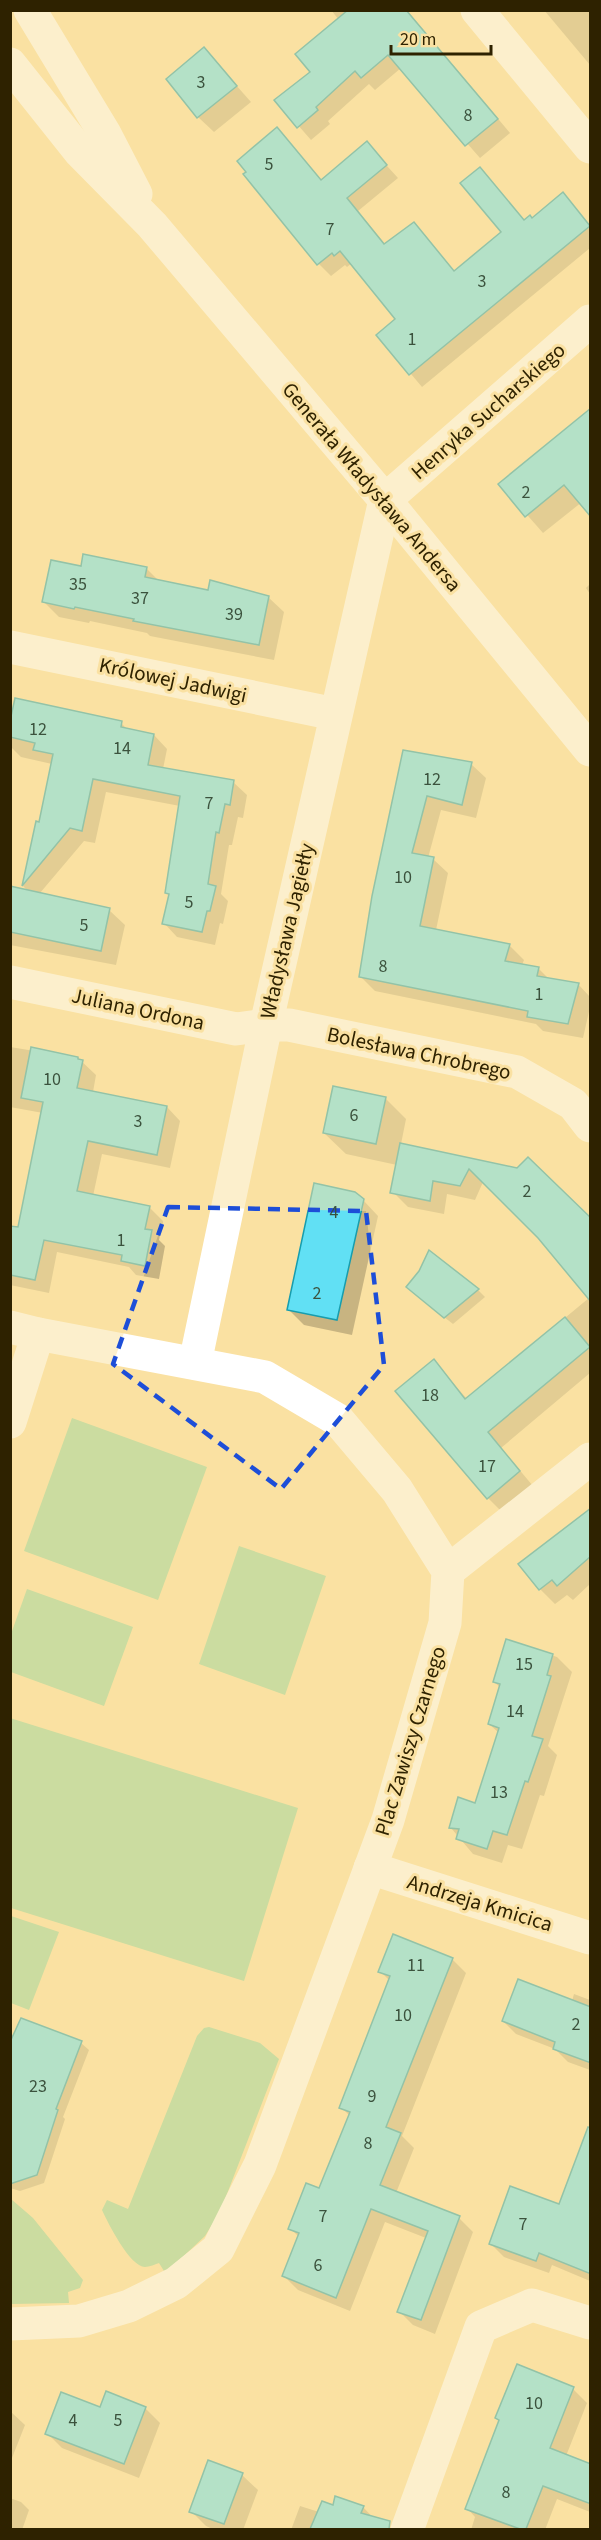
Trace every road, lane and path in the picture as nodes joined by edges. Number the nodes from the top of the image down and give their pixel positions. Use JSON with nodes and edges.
{"nodes":[{"id":1,"x":30,"y":10,"type":"edge"},
{"id":2,"x":477,"y":10,"type":"edge"},
{"id":3,"x":10,"y":63,"type":"edge"},
{"id":4,"x":591,"y":147,"type":"edge"},
{"id":5,"x":152,"y":225,"type":"junction"},
{"id":6,"x":591,"y":321,"type":"edge"},
{"id":7,"x":385,"y":500,"type":"junction"},
{"id":8,"x":10,"y":647,"type":"edge"},
{"id":9,"x":335,"y":714,"type":"junction"},
{"id":10,"x":591,"y":750,"type":"edge"},
{"id":11,"x":10,"y":982,"type":"edge"},
{"id":12,"x":266,"y":1025,"type":"junction"},
{"id":13,"x":591,"y":1126,"type":"edge"},
{"id":14,"x":24,"y":1330,"type":"edge"},
{"id":15,"x":195,"y":1363,"type":"junction"},
{"id":16,"x":10,"y":1422,"type":"edge"},
{"id":17,"x":591,"y":1459,"type":"edge"},
{"id":18,"x":448,"y":1571,"type":"junction"},
{"id":19,"x":370,"y":1868,"type":"junction"},
{"id":20,"x":591,"y":1938,"type":"edge"},
{"id":21,"x":591,"y":2323,"type":"edge"},
{"id":22,"x":10,"y":2324,"type":"edge"},
{"id":23,"x":407,"y":2529,"type":"edge"}],
"edges":[{"from":1,"to":5,"type":"street","name":"Generała Władysława Andersa"},
{"from":2,"to":4,"type":"street"},
{"from":3,"to":5,"type":"street","name":"Generała Władysława Andersa"},
{"from":5,"to":7,"type":"street","name":"Generała Władysława Andersa"},
{"from":6,"to":7,"type":"street","name":"Henryka Sucharskiego"},
{"from":7,"to":9,"type":"street","name":"Władysława Jagiełły"},
{"from":7,"to":10,"type":"street","name":"Generała Władysława Andersa"},
{"from":8,"to":9,"type":"street","name":"Królowej Jadwigi"},
{"from":9,"to":12,"type":"street","name":"Władysława Jagiełły"},
{"from":11,"to":12,"type":"street","name":"Juliana Ordona"},
{"from":12,"to":13,"type":"street","name":"Bolesława Chrobrego"},
{"from":12,"to":15,"type":"street","name":"Władysława Jagiełły"},
{"from":14,"to":15,"type":"street"},
{"from":14,"to":16,"type":"street"},
{"from":15,"to":18,"type":"street"},
{"from":17,"to":18,"type":"street"},
{"from":18,"to":19,"type":"street","name":"Plac Zawiszy Czarnego"},
{"from":19,"to":20,"type":"street","name":"Andrzeja Kmicica"},
{"from":19,"to":22,"type":"street","name":"Plac Zawiszy Czarnego"},
{"from":21,"to":23,"type":"street"}]}
